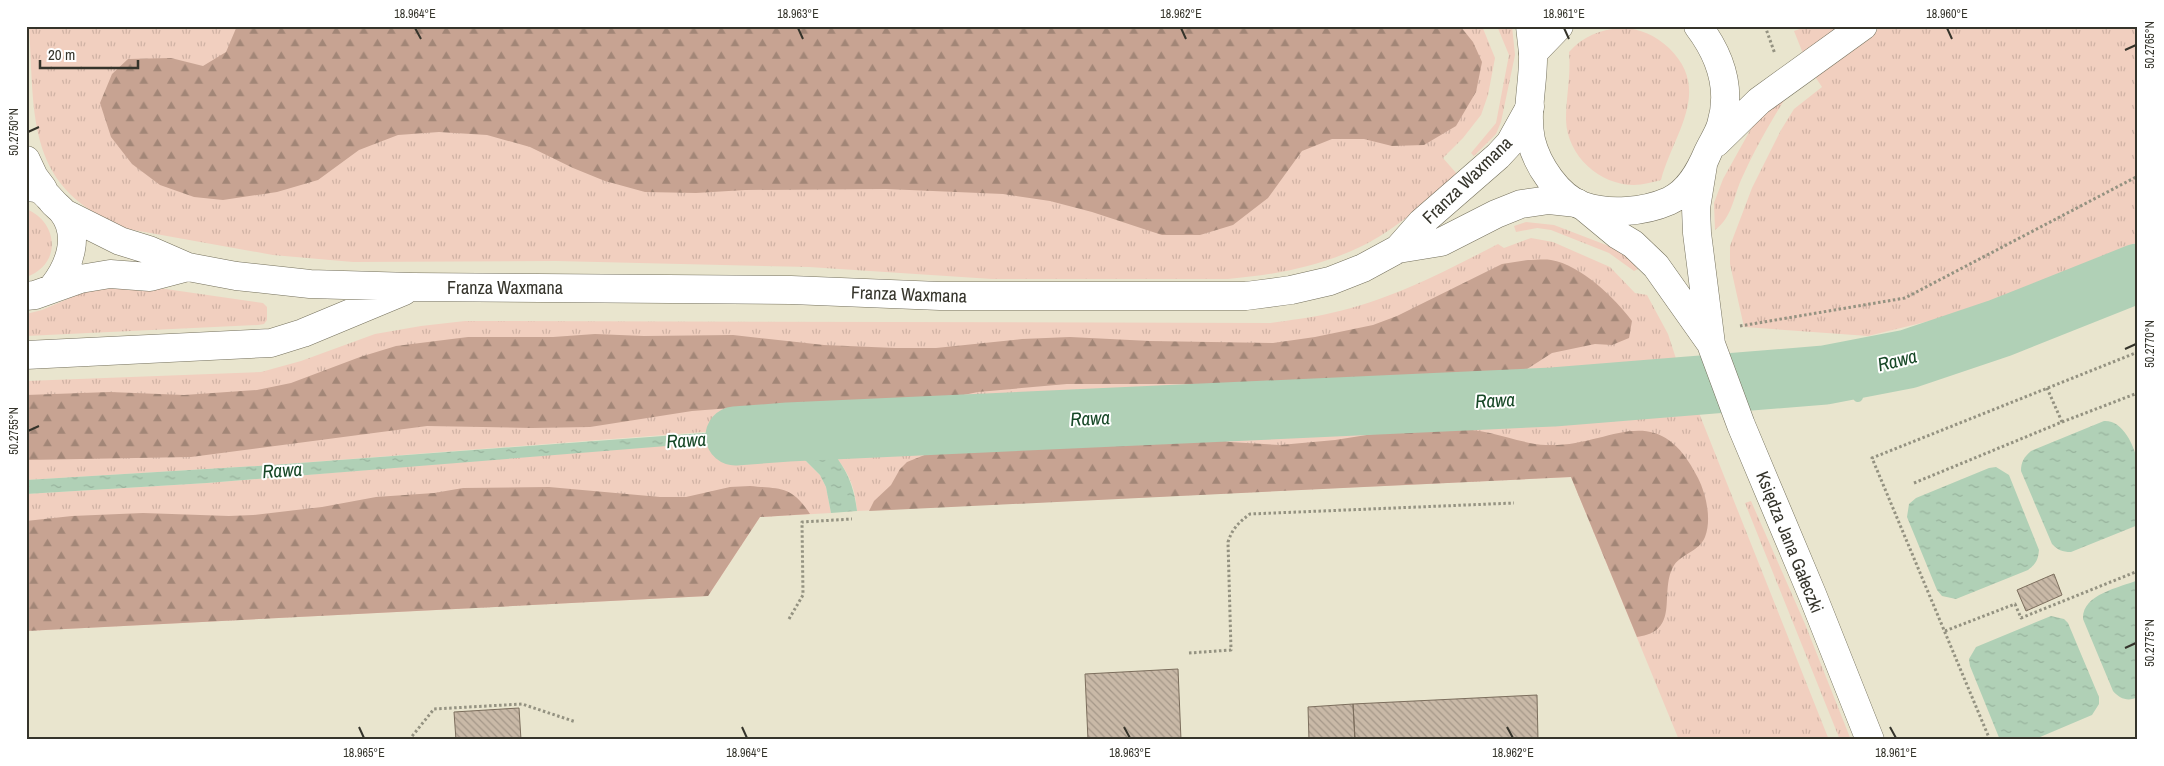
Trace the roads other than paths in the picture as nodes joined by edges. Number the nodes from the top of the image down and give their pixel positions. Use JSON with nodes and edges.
{"nodes":[{"id":1,"x":1530,"y":26,"type":"edge"},
{"id":2,"x":1559,"y":26,"type":"edge"},
{"id":3,"x":1698,"y":26,"type":"edge"},
{"id":4,"x":1863,"y":26,"type":"edge"},
{"id":5,"x":1533,"y":53,"type":"junction"},
{"id":6,"x":1530,"y":107,"type":"junction"},
{"id":7,"x":1706,"y":158,"type":"junction"},
{"id":8,"x":26,"y":160,"type":"edge"},
{"id":9,"x":34,"y":188,"type":"edge"},
{"id":10,"x":1580,"y":205,"type":"junction"},
{"id":11,"x":64,"y":213,"type":"junction"},
{"id":12,"x":1398,"y":249,"type":"junction"},
{"id":13,"x":188,"y":267,"type":"junction"},
{"id":14,"x":53,"y":287,"type":"junction"},
{"id":15,"x":412,"y":287,"type":"junction"},
{"id":16,"x":26,"y":296,"type":"edge"},
{"id":17,"x":1711,"y":344,"type":"junction"},
{"id":18,"x":26,"y":355,"type":"edge"},
{"id":19,"x":1870,"y":740,"type":"edge"}],
"edges":[{"from":1,"to":5,"type":"street"},
{"from":2,"to":5,"type":"street"},
{"from":3,"to":7,"type":"street"},
{"from":4,"to":7,"type":"street"},
{"from":5,"to":6,"type":"street"},
{"from":6,"to":10,"type":"street","name":"Księdza Jana Gałeczki"},
{"from":6,"to":12,"type":"street","name":"Franza Waxmana"},
{"from":7,"to":10,"type":"street","name":"Franza Waxmana"},
{"from":7,"to":17,"type":"street","name":"Księdza Jana Gałeczki"},
{"from":8,"to":9,"type":"street"},
{"from":9,"to":11,"type":"street"},
{"from":10,"to":12,"type":"street","name":"Franza Waxmana"},
{"from":10,"to":17,"type":"street","name":"Księdza Jana Gałeczki"},
{"from":11,"to":13,"type":"street"},
{"from":11,"to":14,"type":"street"},
{"from":12,"to":15,"type":"street","name":"Franza Waxmana"},
{"from":13,"to":14,"type":"street"},
{"from":13,"to":15,"type":"street","name":"Franza Waxmana"},
{"from":14,"to":16,"type":"street"},
{"from":15,"to":18,"type":"street"},
{"from":17,"to":19,"type":"street","name":"Księdza Jana Gałeczki"}]}
